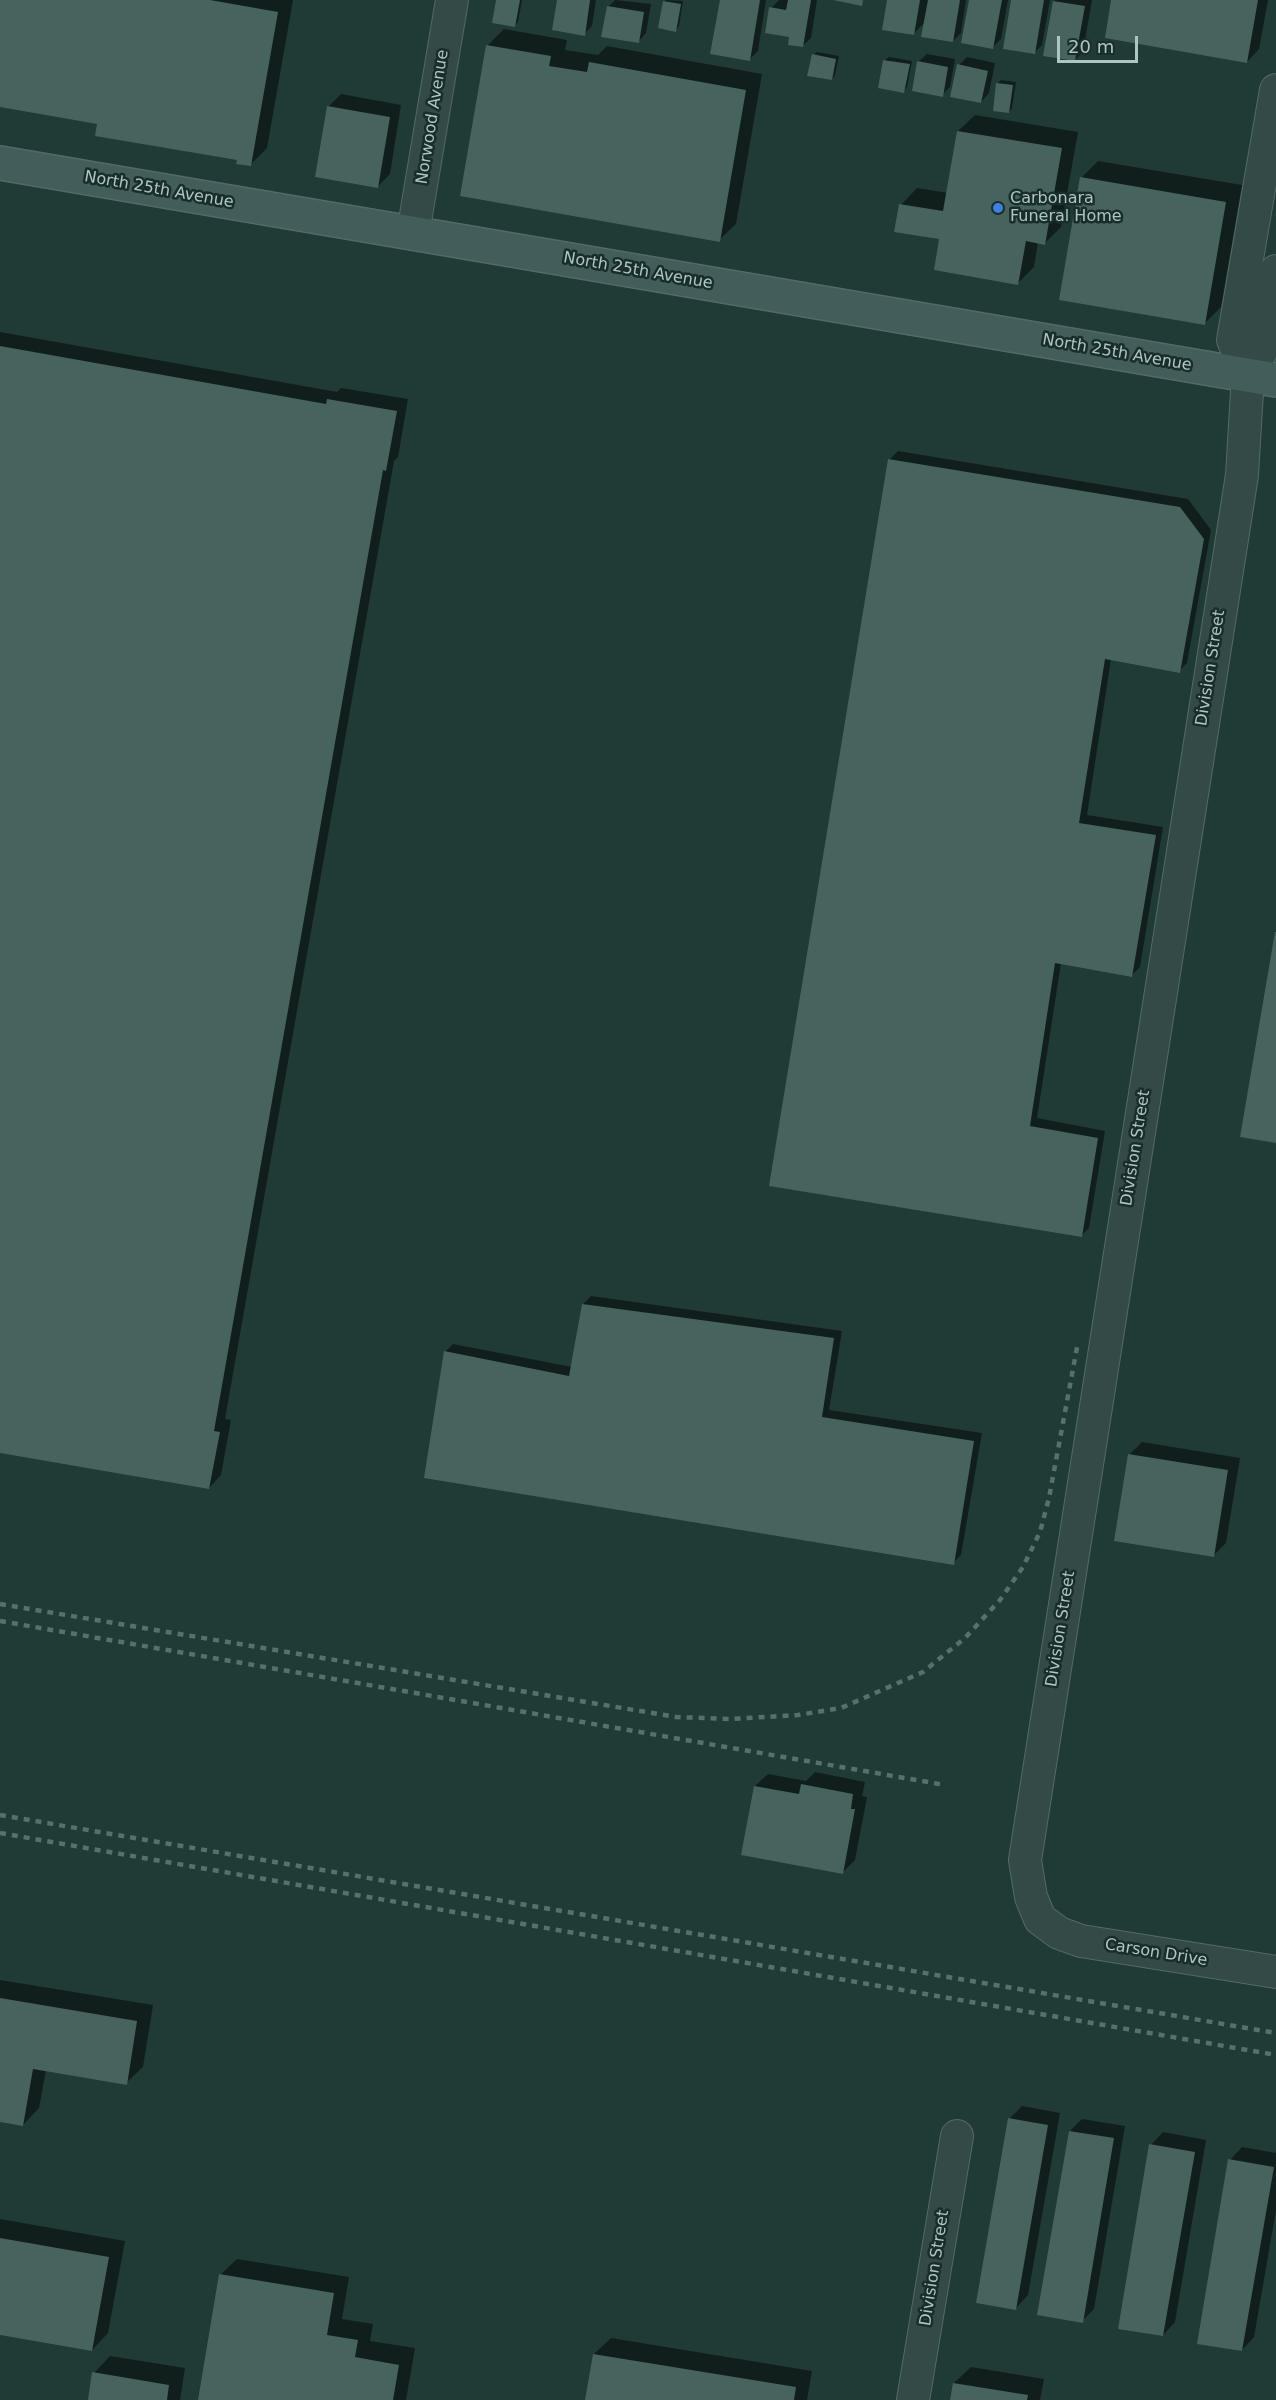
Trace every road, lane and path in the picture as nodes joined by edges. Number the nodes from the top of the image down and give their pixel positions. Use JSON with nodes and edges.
{"nodes":[{"id":1,"x":452,"y":0,"type":"edge"},
{"id":2,"x":1276,"y":90,"type":"edge"},
{"id":3,"x":0,"y":163,"type":"edge"},
{"id":4,"x":413,"y":233,"type":"junction"},
{"id":5,"x":1276,"y":271,"type":"edge"},
{"id":6,"x":1262,"y":377,"type":"edge"},
{"id":7,"x":1040,"y":1919,"type":"joint"},
{"id":8,"x":1276,"y":1972,"type":"edge"},
{"id":9,"x":957,"y":2136,"type":"dead end"},
{"id":10,"x":913,"y":2400,"type":"edge"}],
"edges":[{"from":1,"to":4,"type":"street","name":"Norwood Avenue"},
{"from":2,"to":6,"type":"street","name":"Division Street"},
{"from":3,"to":4,"type":"main road","name":"North 25th Avenue"},
{"from":4,"to":6,"type":"main road","name":"North 25th Avenue"},
{"from":5,"to":6,"type":"street","name":"Division Street"},
{"from":6,"to":7,"type":"street","name":"Division Street"},
{"from":7,"to":8,"type":"street","name":"Carson Drive"},
{"from":9,"to":10,"type":"street","name":"Division Street"}]}
